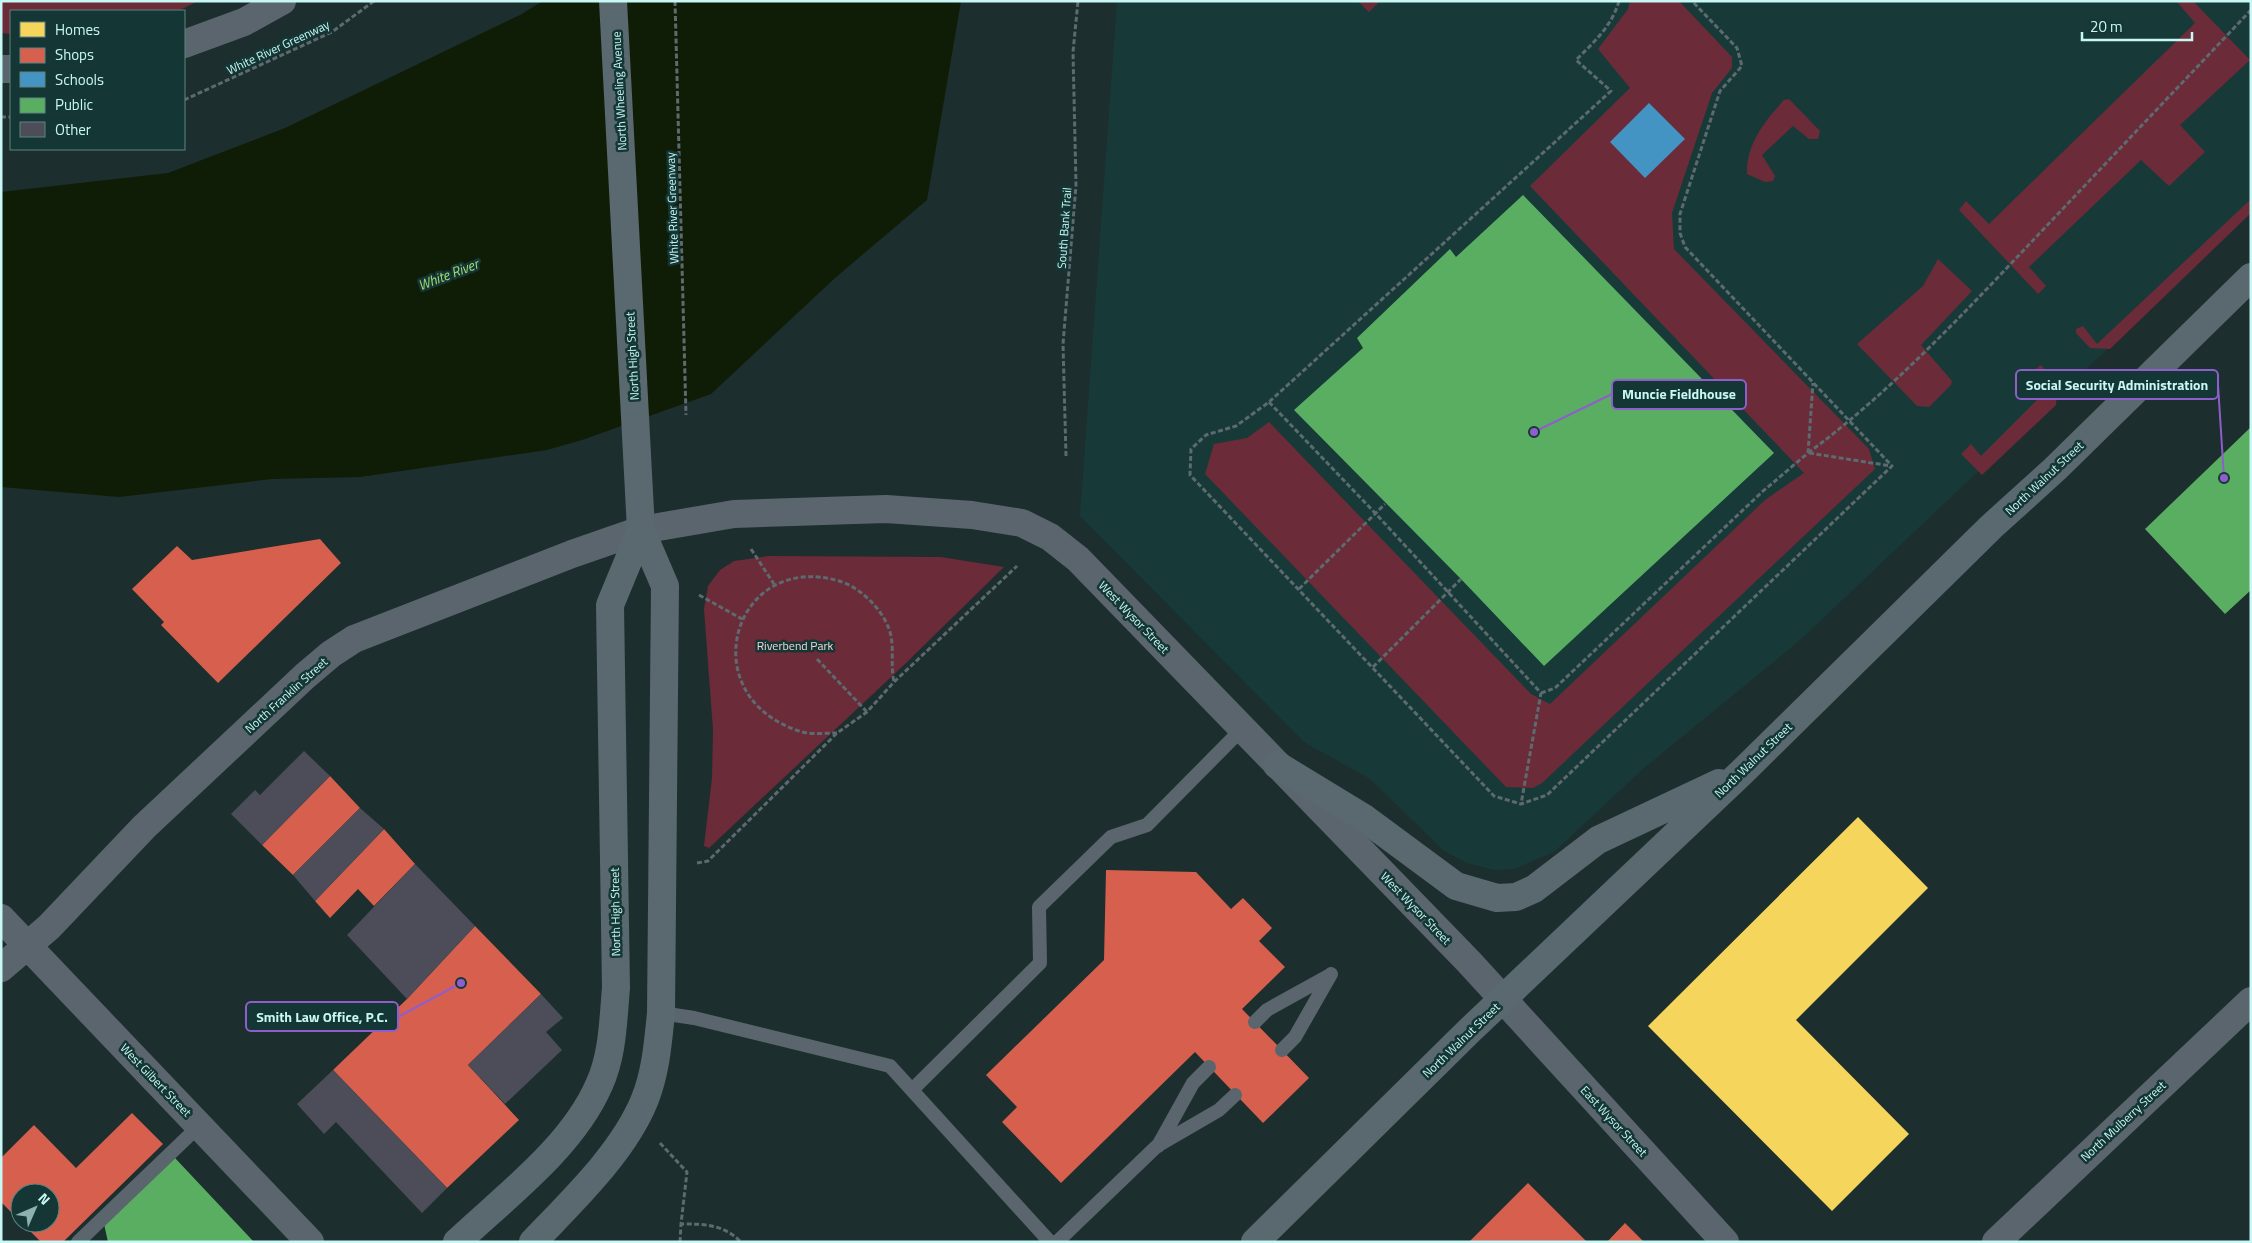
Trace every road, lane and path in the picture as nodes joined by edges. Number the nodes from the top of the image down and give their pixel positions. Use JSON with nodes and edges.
{"nodes":[{"id":1,"x":282,"y":1,"type":"edge"},
{"id":2,"x":374,"y":1,"type":"edge"},
{"id":3,"x":613,"y":1,"type":"edge"},
{"id":4,"x":675,"y":1,"type":"edge"},
{"id":5,"x":1078,"y":1,"type":"edge"},
{"id":6,"x":1619,"y":1,"type":"edge"},
{"id":7,"x":1692,"y":1,"type":"edge"},
{"id":8,"x":2251,"y":10,"type":"edge"},
{"id":9,"x":185,"y":44,"type":"edge"},
{"id":10,"x":185,"y":100,"type":"edge"},
{"id":11,"x":624,"y":181,"type":"joint"},
{"id":12,"x":2251,"y":277,"type":"edge"},
{"id":13,"x":1813,"y":383,"type":"junction"},
{"id":14,"x":1269,"y":402,"type":"junction"},
{"id":15,"x":686,"y":415,"type":"dead end"},
{"id":16,"x":1850,"y":422,"type":"junction"},
{"id":17,"x":1808,"y":452,"type":"junction"},
{"id":18,"x":1066,"y":456,"type":"dead end"},
{"id":19,"x":1892,"y":466,"type":"junction"},
{"id":20,"x":1385,"y":504,"type":"dead end"},
{"id":21,"x":1376,"y":514,"type":"junction"},
{"id":22,"x":640,"y":530,"type":"junction"},
{"id":23,"x":751,"y":548,"type":"dead end"},
{"id":24,"x":1017,"y":566,"type":"dead end"},
{"id":25,"x":1461,"y":578,"type":"dead end"},
{"id":26,"x":774,"y":584,"type":"junction"},
{"id":27,"x":1299,"y":589,"type":"junction"},
{"id":28,"x":1448,"y":591,"type":"junction"},
{"id":29,"x":698,"y":595,"type":"dead end"},
{"id":30,"x":742,"y":620,"type":"junction"},
{"id":31,"x":817,"y":659,"type":"dead end"},
{"id":32,"x":1373,"y":667,"type":"junction"},
{"id":33,"x":894,"y":682,"type":"junction"},
{"id":34,"x":1541,"y":693,"type":"junction"},
{"id":35,"x":867,"y":712,"type":"junction"},
{"id":36,"x":1242,"y":729,"type":"junction"},
{"id":37,"x":837,"y":733,"type":"junction"},
{"id":38,"x":1277,"y":765,"type":"junction"},
{"id":39,"x":1741,"y":773,"type":"junction"},
{"id":40,"x":1521,"y":804,"type":"junction"},
{"id":41,"x":697,"y":863,"type":"dead end"},
{"id":42,"x":1,"y":918,"type":"edge"},
{"id":43,"x":27,"y":945,"type":"junction"},
{"id":44,"x":1,"y":968,"type":"edge"},
{"id":45,"x":1504,"y":1000,"type":"junction"},
{"id":46,"x":2251,"y":1001,"type":"edge"},
{"id":47,"x":662,"y":1013,"type":"junction"},
{"id":48,"x":1255,"y":1022,"type":"dead end"},
{"id":49,"x":1282,"y":1050,"type":"dead end"},
{"id":50,"x":1209,"y":1067,"type":"dead end"},
{"id":51,"x":912,"y":1090,"type":"junction"},
{"id":52,"x":1235,"y":1095,"type":"dead end"},
{"id":53,"x":199,"y":1126,"type":"junction"},
{"id":54,"x":659,"y":1143,"type":"dead end"},
{"id":55,"x":1157,"y":1146,"type":"junction"},
{"id":56,"x":681,"y":1224,"type":"junction"},
{"id":57,"x":78,"y":1242,"type":"edge"},
{"id":58,"x":310,"y":1242,"type":"edge"},
{"id":59,"x":456,"y":1242,"type":"edge"},
{"id":60,"x":533,"y":1242,"type":"edge"},
{"id":61,"x":680,"y":1242,"type":"edge"},
{"id":62,"x":741,"y":1242,"type":"edge"},
{"id":63,"x":1050,"y":1242,"type":"edge"},
{"id":64,"x":1057,"y":1242,"type":"edge"},
{"id":65,"x":1255,"y":1242,"type":"edge"},
{"id":66,"x":1725,"y":1242,"type":"edge"},
{"id":67,"x":1996,"y":1242,"type":"edge"}],
"edges":[{"from":1,"to":9,"type":"street"},
{"from":2,"to":10,"type":"path","name":"White River Greenway"},
{"from":3,"to":11,"type":"main road","name":"North Wheeling Avenue"},
{"from":4,"to":15,"type":"path","name":"White River Greenway"},
{"from":5,"to":18,"type":"path","name":"South Bank Trail"},
{"from":6,"to":14,"type":"path"},
{"from":7,"to":13,"type":"path"},
{"from":8,"to":16,"type":"path"},
{"from":11,"to":22,"type":"main road","name":"North High Street"},
{"from":12,"to":39,"type":"main road","name":"North Walnut Street"},
{"from":13,"to":16,"type":"path"},
{"from":13,"to":17,"type":"path"},
{"from":14,"to":21,"type":"path"},
{"from":14,"to":27,"type":"path"},
{"from":16,"to":17,"type":"path"},
{"from":16,"to":19,"type":"path"},
{"from":17,"to":19,"type":"path"},
{"from":17,"to":34,"type":"path"},
{"from":19,"to":40,"type":"path"},
{"from":20,"to":21,"type":"path"},
{"from":21,"to":27,"type":"path"},
{"from":21,"to":28,"type":"path"},
{"from":22,"to":36,"type":"street","name":"West Wysor Street"},
{"from":22,"to":43,"type":"street","name":"North Franklin Street"},
{"from":22,"to":47,"type":"main road","name":"North High Street"},
{"from":22,"to":59,"type":"main road","name":"North High Street"},
{"from":23,"to":26,"type":"path"},
{"from":24,"to":33,"type":"path"},
{"from":25,"to":28,"type":"path"},
{"from":26,"to":30,"type":"path"},
{"from":26,"to":33,"type":"path"},
{"from":27,"to":32,"type":"path"},
{"from":28,"to":32,"type":"path"},
{"from":28,"to":34,"type":"path"},
{"from":29,"to":30,"type":"path"},
{"from":30,"to":37,"type":"path"},
{"from":31,"to":35,"type":"path"},
{"from":32,"to":40,"type":"path"},
{"from":33,"to":35,"type":"path"},
{"from":34,"to":40,"type":"path"},
{"from":35,"to":37,"type":"path"},
{"from":36,"to":38,"type":"street","name":"West Wysor Street"},
{"from":36,"to":51,"type":"lane"},
{"from":37,"to":41,"type":"path"},
{"from":38,"to":39,"type":"main road"},
{"from":38,"to":45,"type":"street","name":"West Wysor Street"},
{"from":39,"to":45,"type":"main road","name":"North Walnut Street"},
{"from":42,"to":43,"type":"street","name":"West Gilbert Street"},
{"from":43,"to":44,"type":"street","name":"North Franklin Street"},
{"from":43,"to":53,"type":"street","name":"West Gilbert Street"},
{"from":45,"to":65,"type":"main road","name":"North Walnut Street"},
{"from":45,"to":66,"type":"street","name":"East Wysor Street"},
{"from":46,"to":67,"type":"street","name":"North Mulberry Street"},
{"from":47,"to":51,"type":"lane"},
{"from":47,"to":60,"type":"main road","name":"North High Street"},
{"from":48,"to":49,"type":"lane"},
{"from":50,"to":55,"type":"lane"},
{"from":51,"to":63,"type":"lane"},
{"from":52,"to":55,"type":"lane"},
{"from":53,"to":57,"type":"lane"},
{"from":53,"to":58,"type":"street","name":"West Gilbert Street"},
{"from":54,"to":56,"type":"path"},
{"from":55,"to":64,"type":"lane"},
{"from":56,"to":61,"type":"path"},
{"from":56,"to":62,"type":"path"}]}
